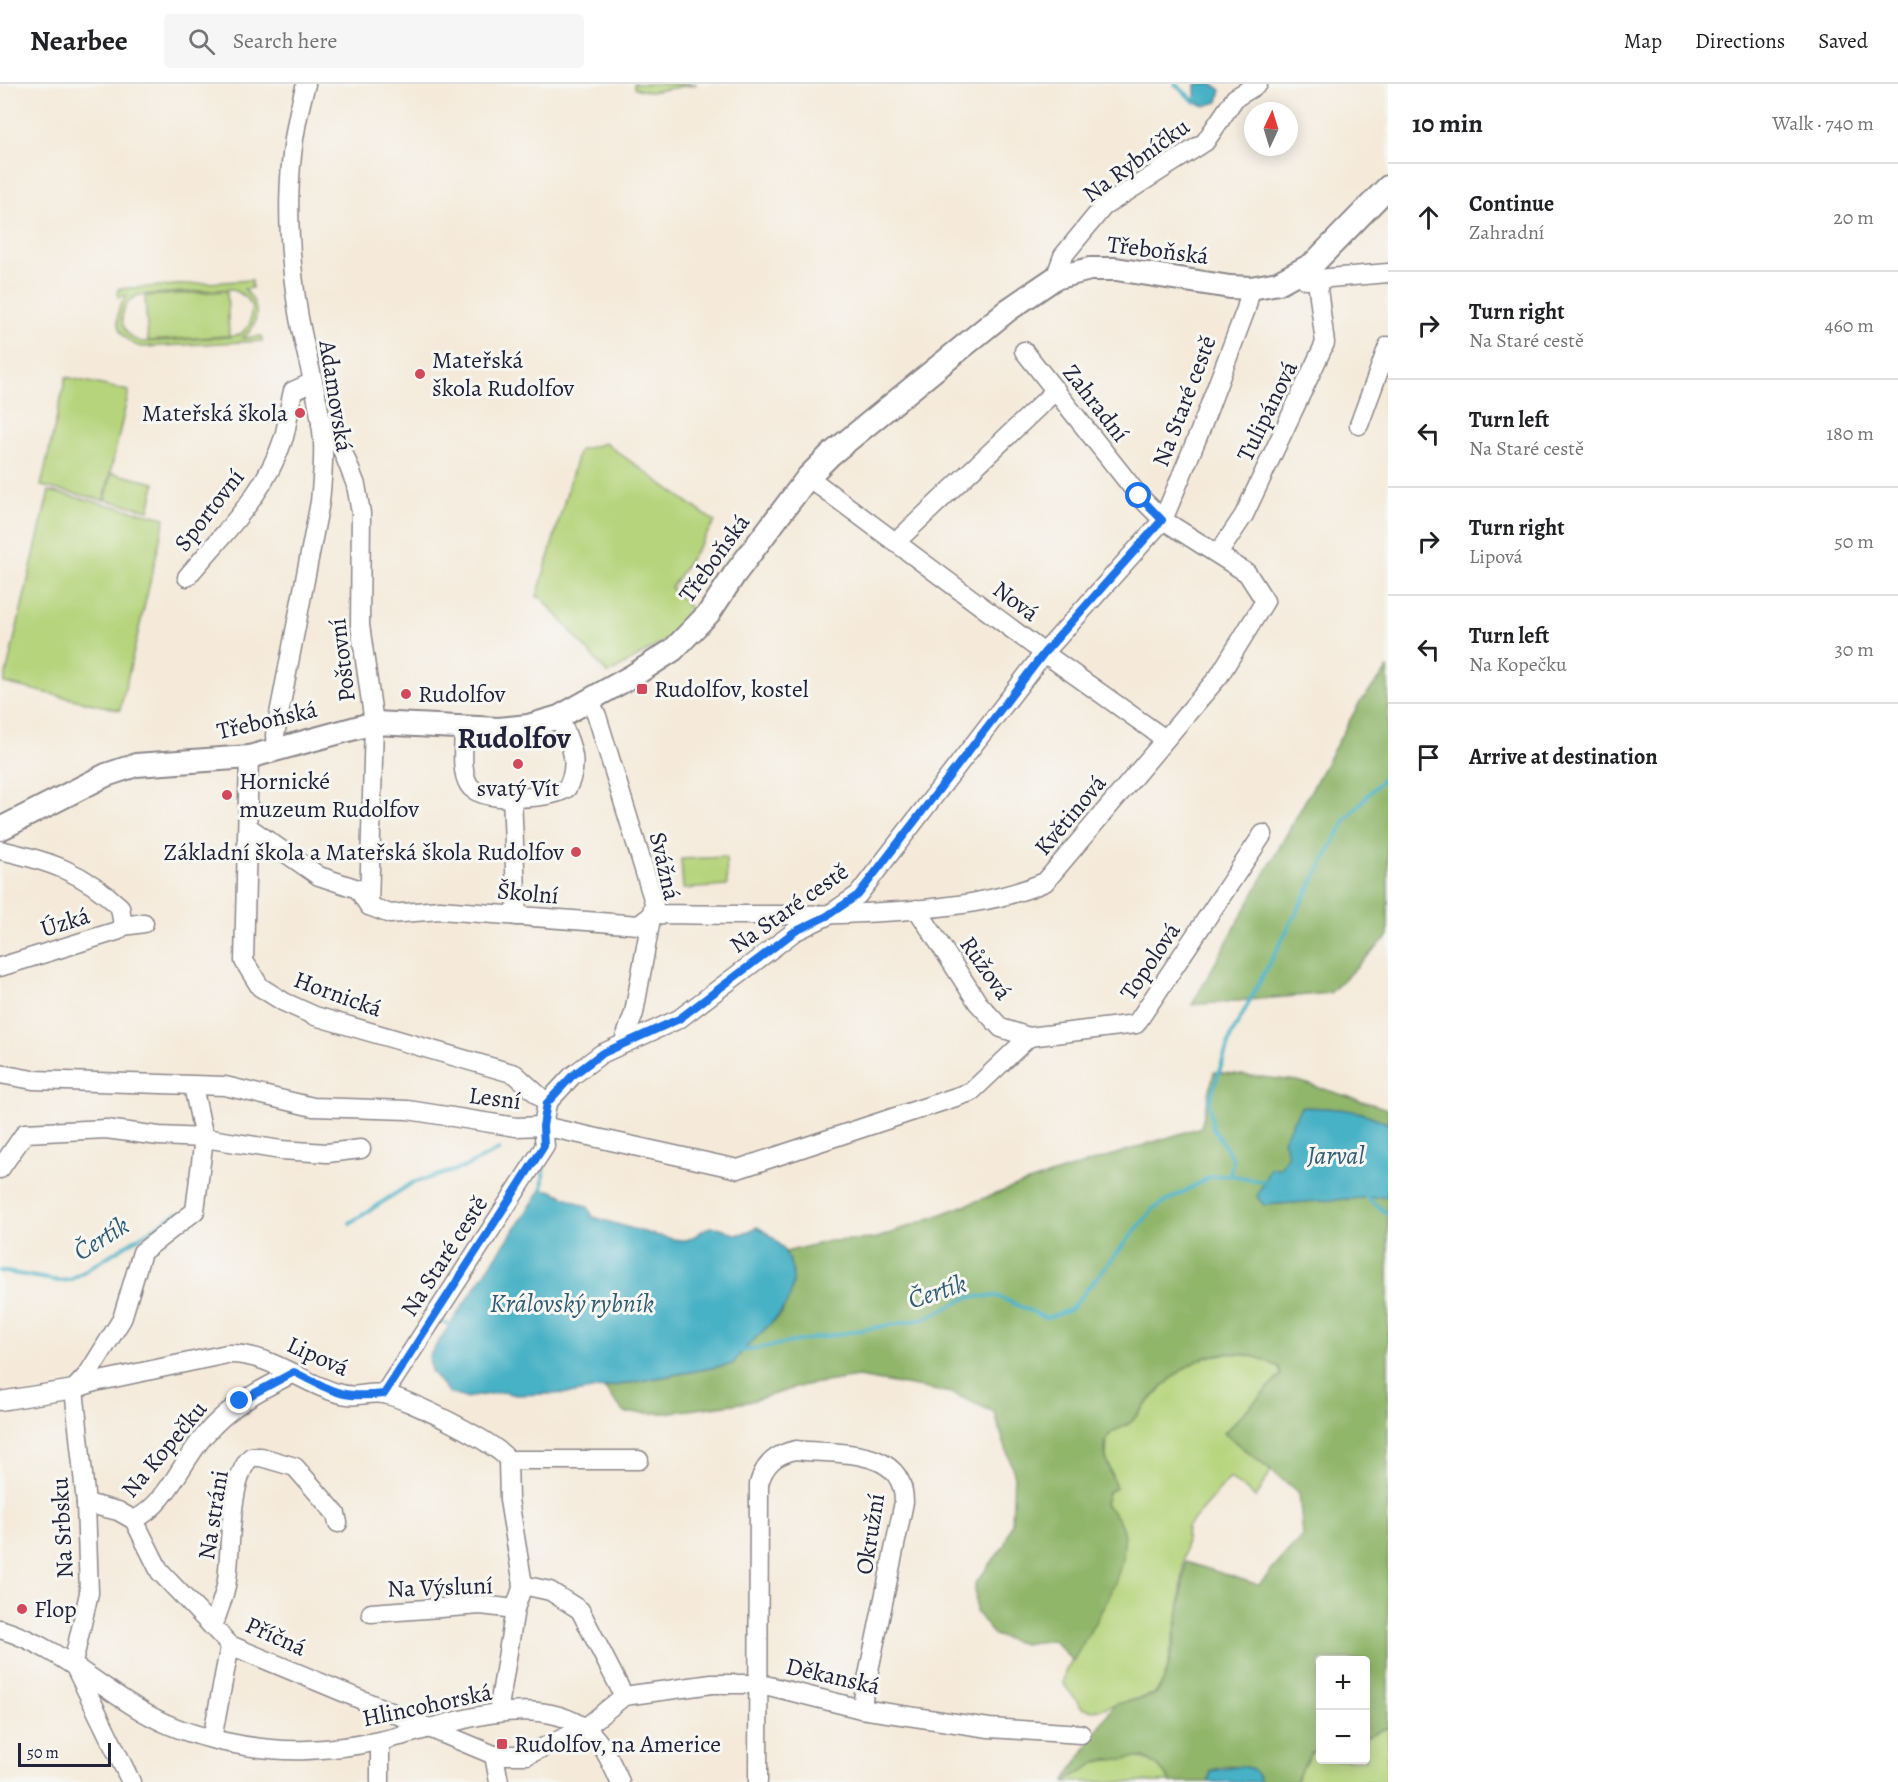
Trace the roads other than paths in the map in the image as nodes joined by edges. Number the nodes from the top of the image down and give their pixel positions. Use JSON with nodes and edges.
{"nodes":[{"id":1,"x":306,"y":84,"type":"edge"},
{"id":2,"x":1255,"y":85,"type":"edge"},
{"id":3,"x":1388,"y":187,"type":"edge"},
{"id":4,"x":1388,"y":273,"type":"edge"},
{"id":5,"x":1292,"y":277,"type":"junction"},
{"id":6,"x":1055,"y":278,"type":"junction"},
{"id":7,"x":1317,"y":281,"type":"junction"},
{"id":8,"x":1251,"y":288,"type":"junction"},
{"id":9,"x":1388,"y":346,"type":"edge"},
{"id":10,"x":1024,"y":351,"type":"dead end"},
{"id":11,"x":313,"y":382,"type":"junction"},
{"id":12,"x":1056,"y":390,"type":"junction"},
{"id":13,"x":327,"y":425,"type":"junction"},
{"id":14,"x":1359,"y":425,"type":"dead end"},
{"id":15,"x":808,"y":477,"type":"junction"},
{"id":16,"x":1162,"y":520,"type":"junction"},
{"id":17,"x":897,"y":541,"type":"junction"},
{"id":18,"x":1218,"y":554,"type":"junction"},
{"id":19,"x":187,"y":577,"type":"dead end"},
{"id":20,"x":1265,"y":601,"type":"joint"},
{"id":21,"x":1044,"y":653,"type":"junction"},
{"id":22,"x":590,"y":701,"type":"junction"},
{"id":23,"x":559,"y":717,"type":"junction"},
{"id":24,"x":374,"y":723,"type":"junction"},
{"id":25,"x":465,"y":729,"type":"junction"},
{"id":26,"x":1165,"y":739,"type":"junction"},
{"id":27,"x":276,"y":749,"type":"junction"},
{"id":28,"x":249,"y":757,"type":"junction"},
{"id":29,"x":512,"y":796,"type":"junction"},
{"id":30,"x":248,"y":827,"type":"junction"},
{"id":31,"x":0,"y":829,"type":"edge"},
{"id":32,"x":1263,"y":834,"type":"dead end"},
{"id":33,"x":0,"y":850,"type":"edge"},
{"id":34,"x":369,"y":906,"type":"junction"},
{"id":35,"x":916,"y":909,"type":"junction"},
{"id":36,"x":653,"y":914,"type":"junction"},
{"id":37,"x":518,"y":916,"type":"junction"},
{"id":38,"x":827,"y":916,"type":"junction"},
{"id":39,"x":144,"y":923,"type":"dead end"},
{"id":40,"x":123,"y":926,"type":"junction"},
{"id":41,"x":0,"y":967,"type":"edge"},
{"id":42,"x":1029,"y":1037,"type":"junction"},
{"id":43,"x":623,"y":1044,"type":"junction"},
{"id":44,"x":0,"y":1074,"type":"edge"},
{"id":45,"x":193,"y":1086,"type":"junction"},
{"id":46,"x":547,"y":1103,"type":"junction"},
{"id":47,"x":543,"y":1126,"type":"junction"},
{"id":48,"x":204,"y":1138,"type":"junction"},
{"id":49,"x":361,"y":1149,"type":"dead end"},
{"id":50,"x":0,"y":1169,"type":"edge"},
{"id":51,"x":294,"y":1372,"type":"junction"},
{"id":52,"x":74,"y":1389,"type":"junction"},
{"id":53,"x":384,"y":1394,"type":"junction"},
{"id":54,"x":0,"y":1401,"type":"edge"},
{"id":55,"x":508,"y":1460,"type":"junction"},
{"id":56,"x":639,"y":1460,"type":"dead end"},
{"id":57,"x":86,"y":1503,"type":"junction"},
{"id":58,"x":134,"y":1520,"type":"junction"},
{"id":59,"x":338,"y":1523,"type":"dead end"},
{"id":60,"x":523,"y":1584,"type":"junction"},
{"id":61,"x":515,"y":1609,"type":"junction"},
{"id":62,"x":371,"y":1613,"type":"dead end"},
{"id":63,"x":213,"y":1626,"type":"junction"},
{"id":64,"x":0,"y":1629,"type":"edge"},
{"id":65,"x":230,"y":1645,"type":"junction"},
{"id":66,"x":73,"y":1663,"type":"junction"},
{"id":67,"x":761,"y":1684,"type":"junction"},
{"id":68,"x":624,"y":1696,"type":"junction"},
{"id":69,"x":861,"y":1709,"type":"junction"},
{"id":70,"x":498,"y":1713,"type":"junction"},
{"id":71,"x":429,"y":1727,"type":"junction"},
{"id":72,"x":585,"y":1728,"type":"junction"},
{"id":73,"x":1081,"y":1734,"type":"dead end"},
{"id":74,"x":212,"y":1739,"type":"junction"},
{"id":75,"x":380,"y":1741,"type":"junction"},
{"id":76,"x":494,"y":1755,"type":"junction"},
{"id":77,"x":132,"y":1782,"type":"edge"},
{"id":78,"x":380,"y":1782,"type":"edge"},
{"id":79,"x":499,"y":1782,"type":"edge"},
{"id":80,"x":620,"y":1782,"type":"edge"},
{"id":81,"x":758,"y":1782,"type":"edge"}],
"edges":[{"from":1,"to":11,"type":"street","name":"Adamovská"},
{"from":2,"to":6,"type":"street","name":"Na Rybníčku"},
{"from":3,"to":5,"type":"main road","name":"Třeboňská"},
{"from":4,"to":7,"type":"street"},
{"from":5,"to":7,"type":"street"},
{"from":5,"to":8,"type":"main road","name":"Třeboňská"},
{"from":6,"to":8,"type":"main road","name":"Třeboňská"},
{"from":6,"to":15,"type":"main road","name":"Třeboňská"},
{"from":7,"to":18,"type":"street","name":"Tulipánová"},
{"from":8,"to":16,"type":"street","name":"Na Staré cestě"},
{"from":9,"to":14,"type":"street"},
{"from":10,"to":12,"type":"street","name":"Zahradní"},
{"from":11,"to":13,"type":"street","name":"Adamovská"},
{"from":11,"to":19,"type":"street","name":"Sportovní"},
{"from":12,"to":16,"type":"street","name":"Zahradní"},
{"from":12,"to":17,"type":"street"},
{"from":13,"to":24,"type":"street","name":"Poštovní"},
{"from":13,"to":27,"type":"street","name":"Adamovská"},
{"from":15,"to":17,"type":"street","name":"Nová"},
{"from":15,"to":22,"type":"main road","name":"Třeboňská"},
{"from":16,"to":18,"type":"street","name":"Zahradní"},
{"from":16,"to":21,"type":"street","name":"Na Staré cestě"},
{"from":17,"to":21,"type":"street","name":"Nová"},
{"from":18,"to":20,"type":"street","name":"Zahradní"},
{"from":20,"to":26,"type":"street","name":"Květinová"},
{"from":21,"to":26,"type":"street","name":"Nová"},
{"from":21,"to":38,"type":"street","name":"Na Staré cestě"},
{"from":22,"to":23,"type":"main road","name":"Třeboňská"},
{"from":22,"to":36,"type":"street","name":"Svážná"},
{"from":23,"to":25,"type":"main road","name":"Třeboňská"},
{"from":23,"to":29,"type":"street"},
{"from":24,"to":25,"type":"main road","name":"Třeboňská"},
{"from":24,"to":27,"type":"main road","name":"Třeboňská"},
{"from":24,"to":34,"type":"street","name":"Poštovní"},
{"from":25,"to":29,"type":"street"},
{"from":26,"to":35,"type":"street","name":"Květinová"},
{"from":27,"to":28,"type":"main road","name":"Třeboňská"},
{"from":28,"to":30,"type":"street","name":"Hornická"},
{"from":28,"to":31,"type":"main road","name":"Třeboňská"},
{"from":29,"to":37,"type":"street"},
{"from":30,"to":34,"type":"street"},
{"from":30,"to":46,"type":"street","name":"Hornická"},
{"from":32,"to":42,"type":"street","name":"Topolová"},
{"from":33,"to":40,"type":"street"},
{"from":34,"to":37,"type":"street","name":"Školní"},
{"from":35,"to":38,"type":"street","name":"Květinová"},
{"from":35,"to":42,"type":"street","name":"Růžová"},
{"from":36,"to":37,"type":"street","name":"Školní"},
{"from":36,"to":38,"type":"street","name":"Školní"},
{"from":36,"to":43,"type":"street","name":"Svážná"},
{"from":38,"to":43,"type":"street","name":"Na Staré cestě"},
{"from":39,"to":40,"type":"street","name":"Úzká"},
{"from":40,"to":41,"type":"street","name":"Úzká"},
{"from":42,"to":47,"type":"street","name":"Lesní"},
{"from":43,"to":46,"type":"street","name":"Na Staré cestě"},
{"from":44,"to":45,"type":"street","name":"Lesní"},
{"from":45,"to":47,"type":"street","name":"Lesní"},
{"from":45,"to":48,"type":"street"},
{"from":46,"to":47,"type":"street","name":"Na Staré cestě"},
{"from":47,"to":53,"type":"street","name":"Na Staré cestě"},
{"from":48,"to":49,"type":"street"},
{"from":48,"to":50,"type":"street"},
{"from":48,"to":52,"type":"street"},
{"from":51,"to":52,"type":"street","name":"Lipová"},
{"from":51,"to":53,"type":"street","name":"Lipová"},
{"from":51,"to":58,"type":"street","name":"Na Kopečku"},
{"from":52,"to":54,"type":"street","name":"Lipová"},
{"from":52,"to":57,"type":"street","name":"Na Srbsku"},
{"from":53,"to":55,"type":"street"},
{"from":55,"to":56,"type":"street"},
{"from":55,"to":60,"type":"street"},
{"from":57,"to":58,"type":"street"},
{"from":57,"to":66,"type":"street","name":"Na Srbsku"},
{"from":58,"to":63,"type":"street","name":"Příčná"},
{"from":59,"to":63,"type":"street","name":"Na stráni"},
{"from":60,"to":61,"type":"street"},
{"from":60,"to":68,"type":"street"},
{"from":61,"to":62,"type":"street","name":"Na Výsluní"},
{"from":61,"to":70,"type":"street","name":"Na Výsluní"},
{"from":63,"to":65,"type":"street","name":"Příčná"},
{"from":64,"to":66,"type":"street","name":"Hlincohorská"},
{"from":65,"to":71,"type":"street","name":"Příčná"},
{"from":65,"to":74,"type":"street"},
{"from":66,"to":74,"type":"street","name":"Hlincohorská"},
{"from":66,"to":77,"type":"street"},
{"from":67,"to":68,"type":"street","name":"Děkanská"},
{"from":67,"to":69,"type":"street","name":"Děkanská"},
{"from":67,"to":69,"type":"street","name":"Okružní"},
{"from":67,"to":81,"type":"street","name":"Okružní"},
{"from":68,"to":72,"type":"street"},
{"from":69,"to":73,"type":"street","name":"Děkanská"},
{"from":70,"to":71,"type":"street","name":"Hlincohorská"},
{"from":70,"to":72,"type":"street","name":"Hlincohorská"},
{"from":71,"to":75,"type":"street","name":"Hlincohorská"},
{"from":71,"to":76,"type":"street","name":"Příčná"},
{"from":72,"to":76,"type":"street"},
{"from":72,"to":80,"type":"street"},
{"from":74,"to":75,"type":"street","name":"Hlincohorská"},
{"from":75,"to":78,"type":"street"},
{"from":76,"to":79,"type":"street"}]}
